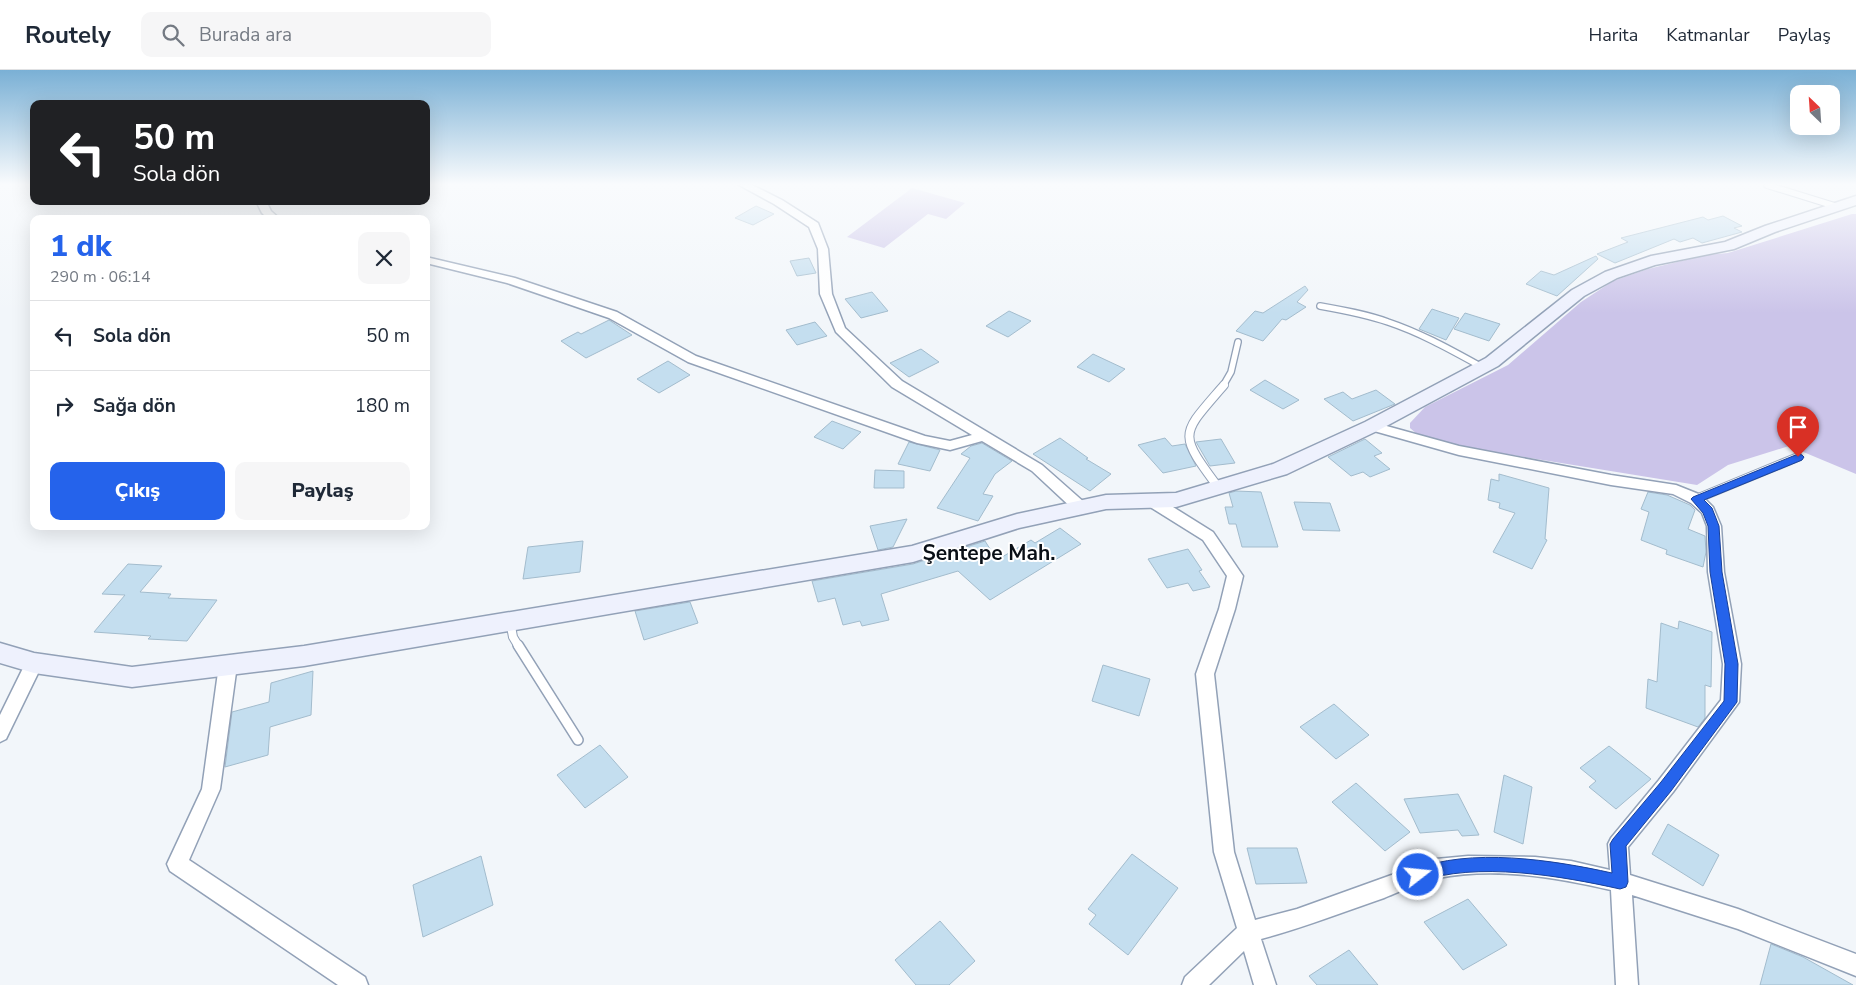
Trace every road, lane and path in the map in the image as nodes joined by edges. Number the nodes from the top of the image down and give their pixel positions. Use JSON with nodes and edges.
{"nodes":[{"id":1,"x":815,"y":228,"type":"edge"},
{"id":2,"x":1774,"y":228,"type":"edge"},
{"id":3,"x":430,"y":261,"type":"edge"},
{"id":4,"x":1320,"y":306,"type":"dead end"},
{"id":5,"x":1238,"y":342,"type":"dead end"},
{"id":6,"x":1482,"y":367,"type":"junction"},
{"id":7,"x":1372,"y":426,"type":"junction"},
{"id":8,"x":982,"y":436,"type":"junction"},
{"id":9,"x":1798,"y":457,"type":"dead end"},
{"id":10,"x":1218,"y":488,"type":"junction"},
{"id":11,"x":1696,"y":499,"type":"junction"},
{"id":12,"x":1152,"y":501,"type":"junction"},
{"id":13,"x":1080,"y":507,"type":"junction"},
{"id":14,"x":510,"y":620,"type":"junction"},
{"id":15,"x":0,"y":653,"type":"edge"},
{"id":16,"x":34,"y":663,"type":"junction"},
{"id":17,"x":228,"y":665,"type":"junction"},
{"id":18,"x":0,"y":734,"type":"edge"},
{"id":19,"x":578,"y":740,"type":"dead end"},
{"id":20,"x":1620,"y":882,"type":"junction"},
{"id":21,"x":1248,"y":932,"type":"junction"},
{"id":22,"x":1856,"y":965,"type":"edge"},
{"id":23,"x":357,"y":985,"type":"edge"},
{"id":24,"x":1193,"y":985,"type":"edge"},
{"id":25,"x":1265,"y":985,"type":"edge"},
{"id":26,"x":1626,"y":985,"type":"edge"}],
"edges":[{"from":1,"to":8,"type":"street"},
{"from":2,"to":6,"type":"street"},
{"from":3,"to":8,"type":"street"},
{"from":4,"to":6,"type":"lane"},
{"from":5,"to":10,"type":"lane"},
{"from":6,"to":7,"type":"street"},
{"from":7,"to":10,"type":"street"},
{"from":7,"to":11,"type":"street"},
{"from":8,"to":13,"type":"street"},
{"from":9,"to":11,"type":"lane"},
{"from":10,"to":12,"type":"street"},
{"from":11,"to":20,"type":"street"},
{"from":12,"to":13,"type":"street"},
{"from":12,"to":21,"type":"street"},
{"from":13,"to":14,"type":"street"},
{"from":14,"to":17,"type":"street"},
{"from":14,"to":19,"type":"lane"},
{"from":15,"to":16,"type":"street"},
{"from":16,"to":17,"type":"street"},
{"from":16,"to":18,"type":"street"},
{"from":17,"to":23,"type":"street"},
{"from":20,"to":21,"type":"street"},
{"from":20,"to":22,"type":"street"},
{"from":20,"to":26,"type":"street"},
{"from":21,"to":24,"type":"street"},
{"from":21,"to":25,"type":"street"}]}
